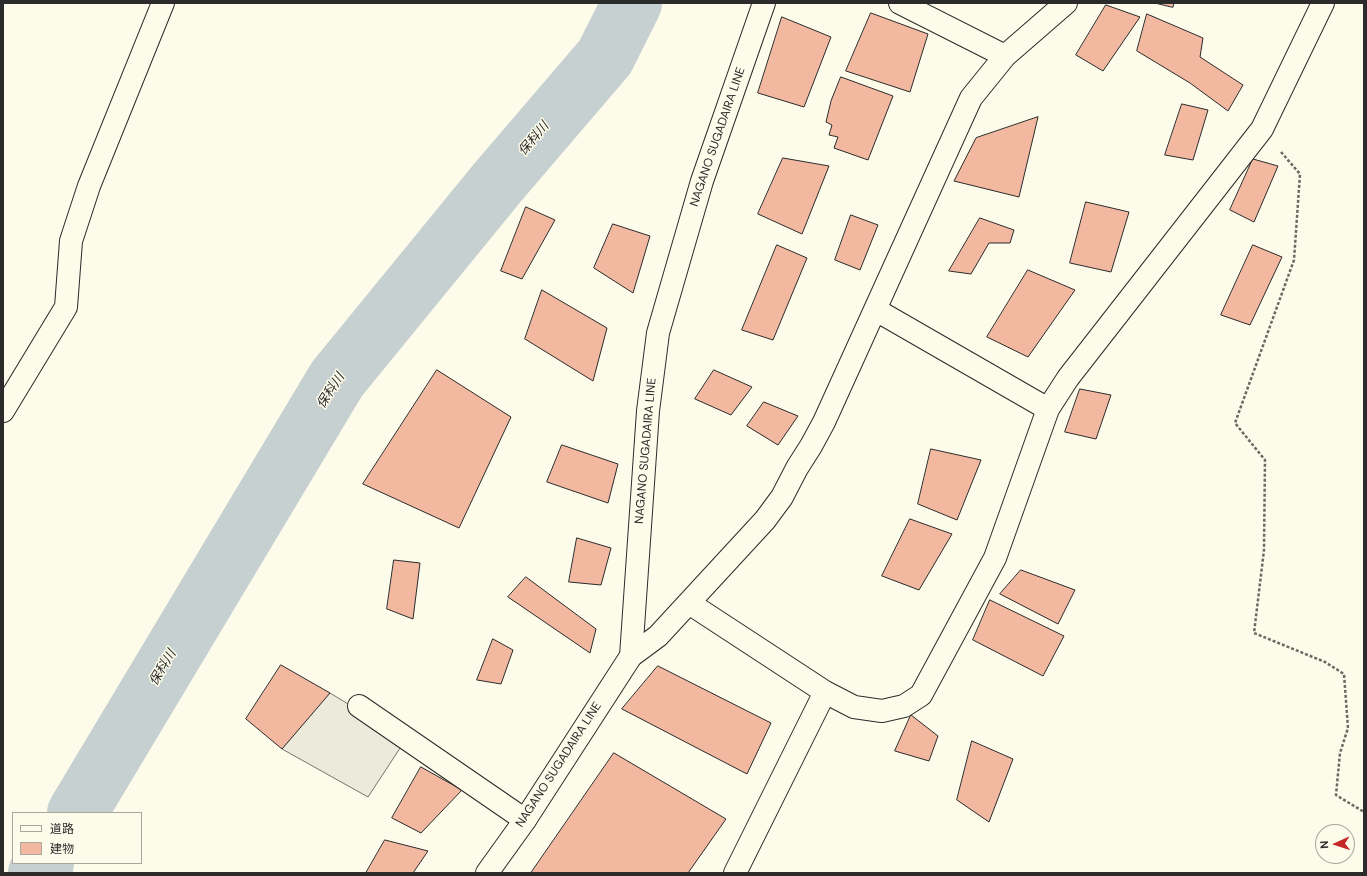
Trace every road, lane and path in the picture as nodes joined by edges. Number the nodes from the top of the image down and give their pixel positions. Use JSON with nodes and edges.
{"nodes":[{"id":1,"x":163,"y":3,"type":"edge"},
{"id":2,"x":900,"y":3,"type":"edge"},
{"id":3,"x":1066,"y":3,"type":"edge"},
{"id":4,"x":1323,"y":3,"type":"edge"},
{"id":5,"x":761,"y":4,"type":"edge"},
{"id":6,"x":1004,"y":56,"type":"junction"},
{"id":7,"x":1262,"y":129,"type":"junction"},
{"id":8,"x":876,"y":310,"type":"junction"},
{"id":9,"x":1048,"y":409,"type":"junction"},
{"id":10,"x":3,"y":411,"type":"edge"},
{"id":11,"x":689,"y":602,"type":"junction"},
{"id":12,"x":631,"y":656,"type":"junction"},
{"id":13,"x":824,"y":692,"type":"junction"},
{"id":14,"x":359,"y":706,"type":"dead end"},
{"id":15,"x":1364,"y":812,"type":"edge"},
{"id":16,"x":524,"y":820,"type":"junction"},
{"id":17,"x":487,"y":873,"type":"edge"},
{"id":18,"x":735,"y":873,"type":"edge"}],
"edges":[{"from":1,"to":10,"type":"street"},
{"from":2,"to":6,"type":"street"},
{"from":3,"to":6,"type":"street"},
{"from":4,"to":7,"type":"street"},
{"from":5,"to":12,"type":"street","name":"NAGANO SUGADAIRA LINE"},
{"from":6,"to":8,"type":"street"},
{"from":7,"to":9,"type":"street"},
{"from":7,"to":15,"type":"path"},
{"from":8,"to":9,"type":"street"},
{"from":8,"to":11,"type":"street"},
{"from":9,"to":13,"type":"street"},
{"from":11,"to":12,"type":"street"},
{"from":11,"to":13,"type":"street"},
{"from":12,"to":16,"type":"street","name":"NAGANO SUGADAIRA LINE"},
{"from":13,"to":18,"type":"street"},
{"from":14,"to":16,"type":"street"},
{"from":16,"to":17,"type":"street","name":"NAGANO SUGADAIRA LINE"}]}
